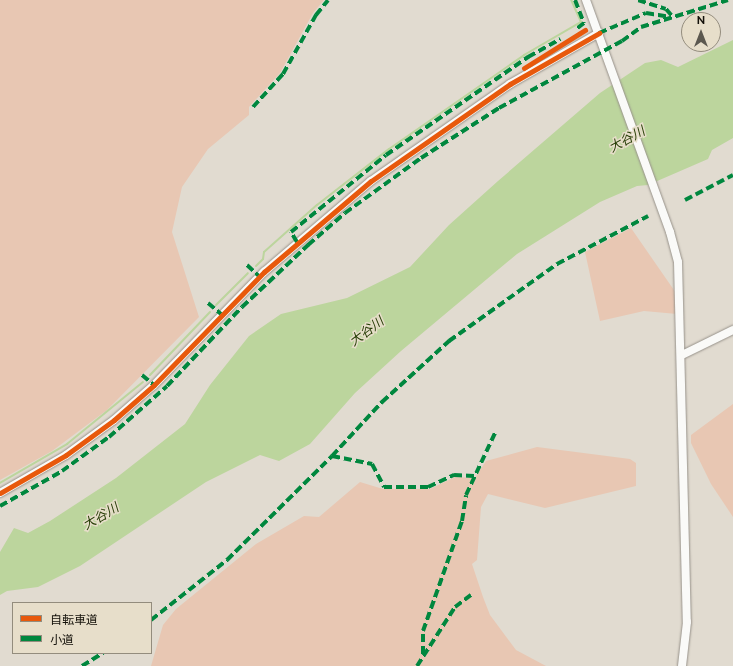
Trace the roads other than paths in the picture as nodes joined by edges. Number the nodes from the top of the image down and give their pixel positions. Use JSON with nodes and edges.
{"nodes":[{"id":1,"x":586,"y":0,"type":"edge"},
{"id":2,"x":599,"y":32,"type":"junction"},
{"id":3,"x":733,"y":330,"type":"edge"},
{"id":4,"x":682,"y":355,"type":"junction"},
{"id":5,"x":0,"y":493,"type":"edge"},
{"id":6,"x":682,"y":666,"type":"edge"}],
"edges":[{"from":1,"to":2,"type":"street"},
{"from":2,"to":4,"type":"street"},
{"from":2,"to":5,"type":"street"},
{"from":3,"to":4,"type":"street"},
{"from":4,"to":6,"type":"street"}]}
